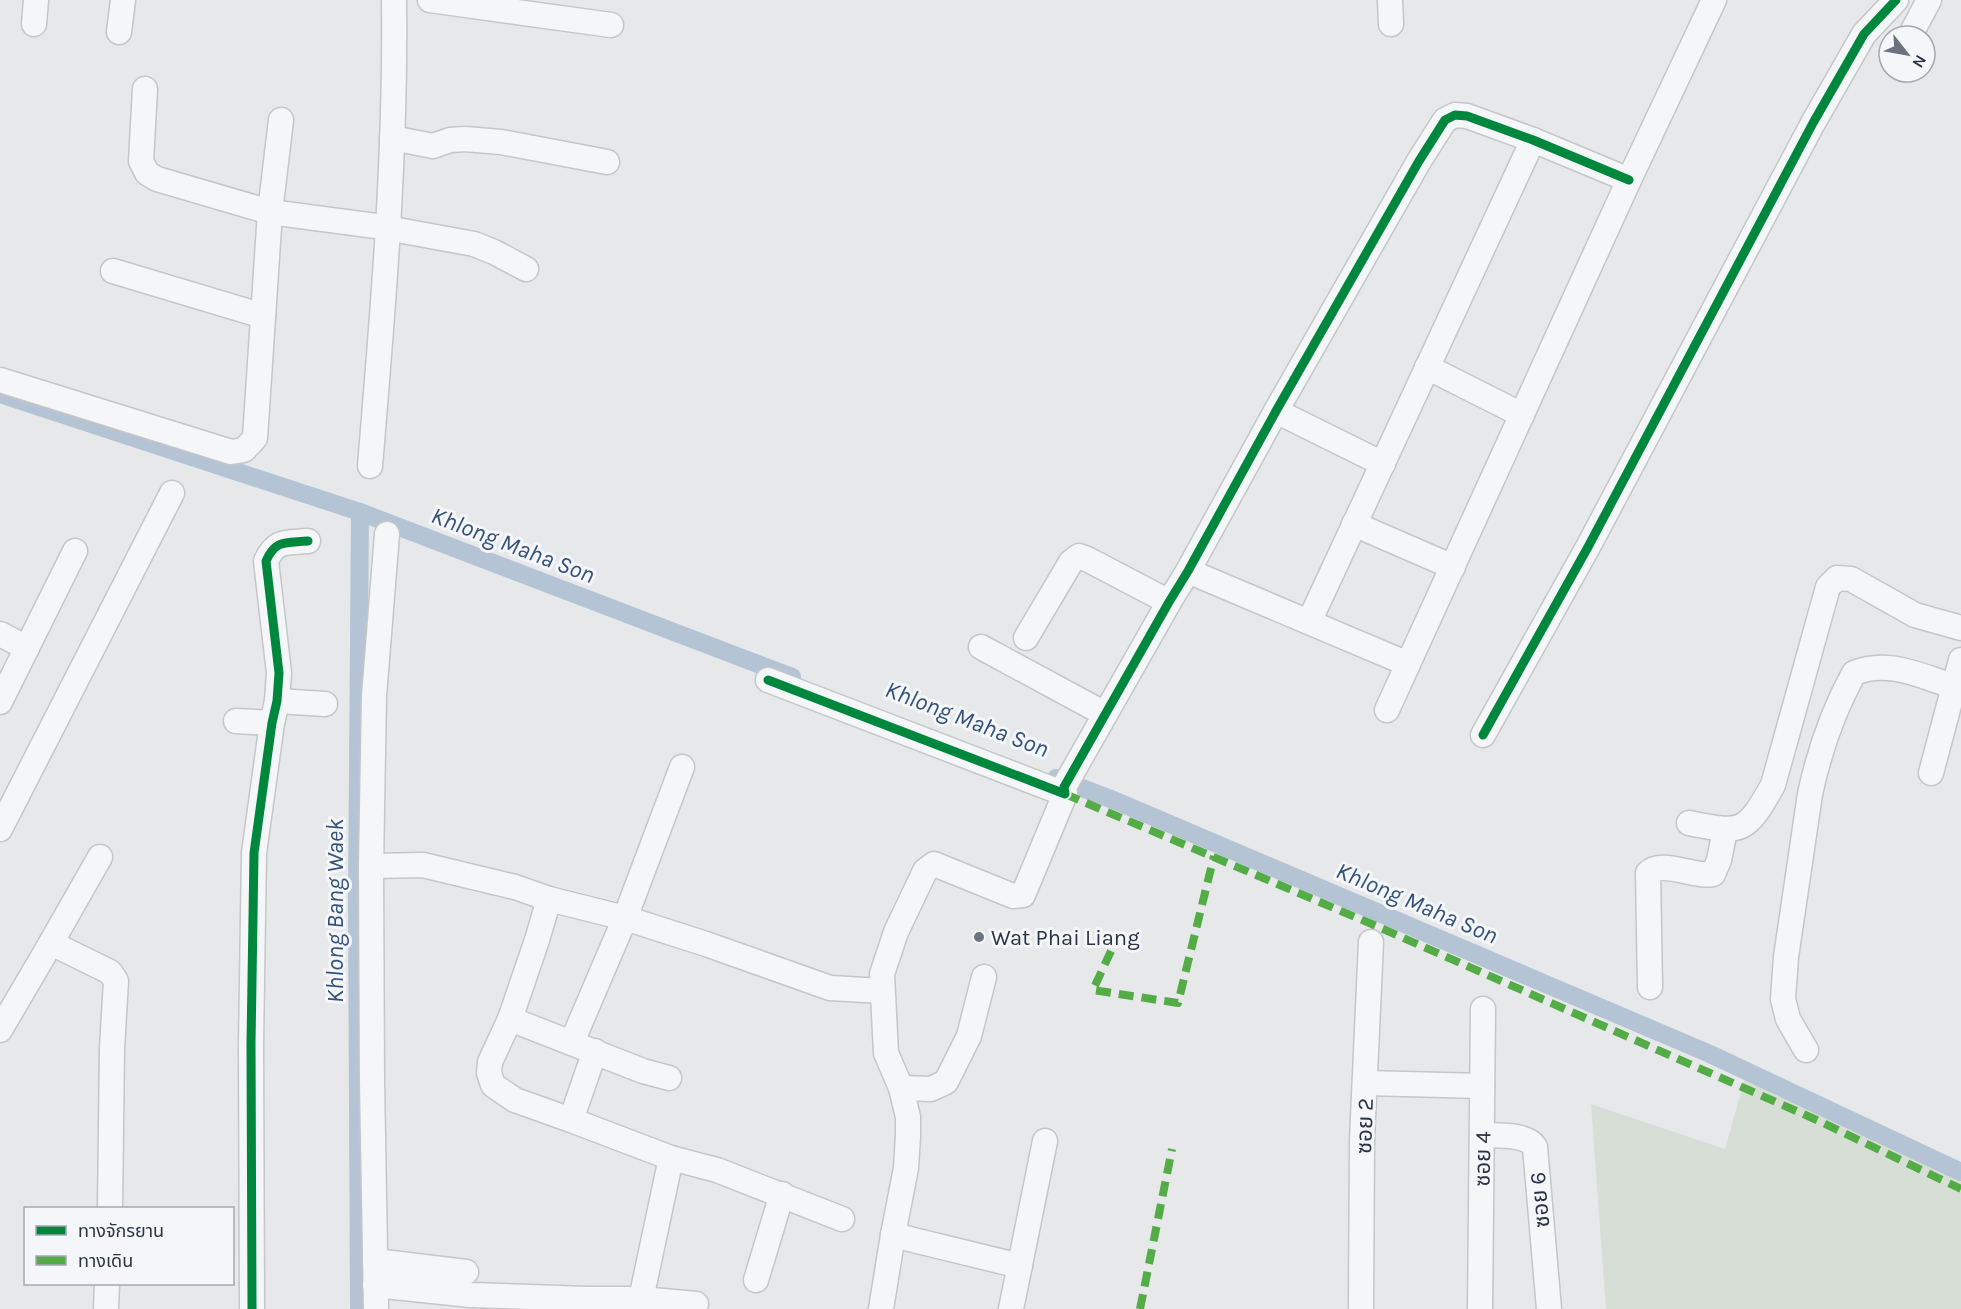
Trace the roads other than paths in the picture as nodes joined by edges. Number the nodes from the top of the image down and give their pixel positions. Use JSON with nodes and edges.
{"nodes":[{"id":1,"x":36,"y":0,"type":"edge"},
{"id":2,"x":123,"y":0,"type":"edge"},
{"id":3,"x":394,"y":0,"type":"edge"},
{"id":4,"x":430,"y":0,"type":"edge"},
{"id":5,"x":1390,"y":0,"type":"edge"},
{"id":6,"x":1714,"y":0,"type":"edge"},
{"id":7,"x":1896,"y":0,"type":"edge"},
{"id":8,"x":1929,"y":0,"type":"edge"},
{"id":9,"x":34,"y":24,"type":"dead end"},
{"id":10,"x":1390,"y":24,"type":"dead end"},
{"id":11,"x":1916,"y":24,"type":"edge"},
{"id":12,"x":611,"y":25,"type":"dead end"},
{"id":13,"x":119,"y":32,"type":"dead end"},
{"id":14,"x":145,"y":89,"type":"dead end"},
{"id":15,"x":282,"y":120,"type":"dead end"},
{"id":16,"x":392,"y":138,"type":"junction"},
{"id":17,"x":1533,"y":140,"type":"junction"},
{"id":18,"x":607,"y":162,"type":"dead end"},
{"id":19,"x":1629,"y":180,"type":"junction"},
{"id":20,"x":270,"y":212,"type":"junction"},
{"id":21,"x":382,"y":228,"type":"junction"},
{"id":22,"x":526,"y":269,"type":"dead end"},
{"id":23,"x":113,"y":271,"type":"dead end"},
{"id":24,"x":263,"y":316,"type":"junction"},
{"id":25,"x":1426,"y":367,"type":"junction"},
{"id":26,"x":0,"y":380,"type":"edge"},
{"id":27,"x":1276,"y":411,"type":"junction"},
{"id":28,"x":1522,"y":415,"type":"junction"},
{"id":29,"x":1383,"y":464,"type":"junction"},
{"id":30,"x":370,"y":466,"type":"dead end"},
{"id":31,"x":172,"y":492,"type":"dead end"},
{"id":32,"x":1354,"y":524,"type":"junction"},
{"id":33,"x":387,"y":534,"type":"dead end"},
{"id":34,"x":308,"y":541,"type":"dead end"},
{"id":35,"x":75,"y":551,"type":"dead end"},
{"id":36,"x":1453,"y":567,"type":"junction"},
{"id":37,"x":1188,"y":571,"type":"junction"},
{"id":38,"x":1169,"y":602,"type":"junction"},
{"id":39,"x":1309,"y":622,"type":"junction"},
{"id":40,"x":1961,"y":628,"type":"edge"},
{"id":41,"x":0,"y":634,"type":"edge"},
{"id":42,"x":1026,"y":639,"type":"dead end"},
{"id":43,"x":981,"y":646,"type":"dead end"},
{"id":44,"x":27,"y":648,"type":"junction"},
{"id":45,"x":1961,"y":660,"type":"edge"},
{"id":46,"x":1408,"y":664,"type":"junction"},
{"id":47,"x":768,"y":680,"type":"dead end"},
{"id":48,"x":1953,"y":686,"type":"junction"},
{"id":49,"x":0,"y":702,"type":"edge"},
{"id":50,"x":325,"y":704,"type":"dead end"},
{"id":51,"x":1387,"y":710,"type":"dead end"},
{"id":52,"x":275,"y":712,"type":"junction"},
{"id":53,"x":1105,"y":714,"type":"junction"},
{"id":54,"x":236,"y":721,"type":"dead end"},
{"id":55,"x":1483,"y":735,"type":"dead end"},
{"id":56,"x":682,"y":767,"type":"dead end"},
{"id":57,"x":1931,"y":772,"type":"dead end"},
{"id":58,"x":1068,"y":784,"type":"junction"},
{"id":59,"x":1689,"y":823,"type":"dead end"},
{"id":60,"x":0,"y":829,"type":"edge"},
{"id":61,"x":1725,"y":830,"type":"junction"},
{"id":62,"x":100,"y":856,"type":"dead end"},
{"id":63,"x":371,"y":866,"type":"junction"},
{"id":64,"x":549,"y":899,"type":"junction"},
{"id":65,"x":625,"y":918,"type":"junction"},
{"id":66,"x":1371,"y":942,"type":"dead end"},
{"id":67,"x":51,"y":943,"type":"junction"},
{"id":68,"x":984,"y":977,"type":"dead end"},
{"id":69,"x":1650,"y":987,"type":"dead end"},
{"id":70,"x":882,"y":992,"type":"junction"},
{"id":71,"x":1483,"y":1009,"type":"dead end"},
{"id":72,"x":510,"y":1019,"type":"junction"},
{"id":73,"x":0,"y":1030,"type":"edge"},
{"id":74,"x":572,"y":1042,"type":"junction"},
{"id":75,"x":1806,"y":1050,"type":"dead end"},
{"id":76,"x":595,"y":1051,"type":"junction"},
{"id":77,"x":669,"y":1078,"type":"dead end"},
{"id":78,"x":1366,"y":1083,"type":"junction"},
{"id":79,"x":1482,"y":1086,"type":"junction"},
{"id":80,"x":901,"y":1088,"type":"junction"},
{"id":81,"x":571,"y":1120,"type":"junction"},
{"id":82,"x":1482,"y":1135,"type":"junction"},
{"id":83,"x":1045,"y":1141,"type":"dead end"},
{"id":84,"x":671,"y":1158,"type":"junction"},
{"id":85,"x":782,"y":1194,"type":"junction"},
{"id":86,"x":110,"y":1207,"type":"edge"},
{"id":87,"x":842,"y":1219,"type":"dead end"},
{"id":88,"x":893,"y":1235,"type":"junction"},
{"id":89,"x":375,"y":1261,"type":"junction"},
{"id":90,"x":1020,"y":1266,"type":"junction"},
{"id":91,"x":466,"y":1272,"type":"dead end"},
{"id":92,"x":756,"y":1280,"type":"dead end"},
{"id":93,"x":107,"y":1285,"type":"edge"},
{"id":94,"x":376,"y":1297,"type":"edge"},
{"id":95,"x":641,"y":1299,"type":"junction"},
{"id":96,"x":696,"y":1304,"type":"dead end"},
{"id":97,"x":106,"y":1309,"type":"edge"},
{"id":98,"x":252,"y":1309,"type":"edge"},
{"id":99,"x":881,"y":1309,"type":"edge"},
{"id":100,"x":1011,"y":1309,"type":"edge"},
{"id":101,"x":1361,"y":1309,"type":"edge"},
{"id":102,"x":1480,"y":1309,"type":"edge"},
{"id":103,"x":1549,"y":1309,"type":"edge"}],
"edges":[{"from":1,"to":9,"type":"street"},
{"from":2,"to":13,"type":"street"},
{"from":3,"to":16,"type":"street"},
{"from":4,"to":12,"type":"street"},
{"from":5,"to":10,"type":"street"},
{"from":6,"to":19,"type":"street"},
{"from":7,"to":55,"type":"street"},
{"from":8,"to":11,"type":"street"},
{"from":14,"to":20,"type":"street"},
{"from":15,"to":20,"type":"street"},
{"from":16,"to":18,"type":"street"},
{"from":16,"to":21,"type":"street"},
{"from":17,"to":19,"type":"street"},
{"from":17,"to":25,"type":"street"},
{"from":17,"to":27,"type":"street"},
{"from":19,"to":28,"type":"street"},
{"from":20,"to":21,"type":"street"},
{"from":20,"to":24,"type":"street"},
{"from":21,"to":22,"type":"street"},
{"from":21,"to":30,"type":"street"},
{"from":23,"to":24,"type":"street"},
{"from":24,"to":26,"type":"street"},
{"from":25,"to":28,"type":"street"},
{"from":25,"to":29,"type":"street"},
{"from":27,"to":29,"type":"street"},
{"from":27,"to":37,"type":"street"},
{"from":28,"to":36,"type":"street"},
{"from":29,"to":32,"type":"street"},
{"from":31,"to":60,"type":"street"},
{"from":32,"to":36,"type":"street"},
{"from":32,"to":39,"type":"street"},
{"from":33,"to":63,"type":"street"},
{"from":34,"to":52,"type":"street"},
{"from":35,"to":44,"type":"street"},
{"from":36,"to":46,"type":"street"},
{"from":37,"to":38,"type":"street"},
{"from":37,"to":39,"type":"street"},
{"from":38,"to":42,"type":"street"},
{"from":38,"to":53,"type":"street"},
{"from":39,"to":46,"type":"street"},
{"from":40,"to":61,"type":"street"},
{"from":41,"to":44,"type":"street"},
{"from":43,"to":53,"type":"street"},
{"from":44,"to":49,"type":"street"},
{"from":45,"to":48,"type":"street"},
{"from":46,"to":51,"type":"street"},
{"from":47,"to":58,"type":"street"},
{"from":48,"to":57,"type":"street"},
{"from":48,"to":75,"type":"street"},
{"from":50,"to":52,"type":"street"},
{"from":52,"to":54,"type":"street"},
{"from":52,"to":98,"type":"street"},
{"from":53,"to":58,"type":"street"},
{"from":56,"to":65,"type":"street"},
{"from":58,"to":70,"type":"street"},
{"from":59,"to":61,"type":"street"},
{"from":61,"to":69,"type":"street"},
{"from":62,"to":67,"type":"street"},
{"from":63,"to":64,"type":"street"},
{"from":63,"to":89,"type":"street"},
{"from":64,"to":65,"type":"street"},
{"from":64,"to":72,"type":"street"},
{"from":65,"to":70,"type":"street"},
{"from":65,"to":74,"type":"street"},
{"from":66,"to":78,"type":"street","name":"ซอย 2"},
{"from":67,"to":73,"type":"street"},
{"from":67,"to":86,"type":"street"},
{"from":68,"to":80,"type":"street"},
{"from":70,"to":80,"type":"street"},
{"from":71,"to":79,"type":"street","name":"ซอย 4"},
{"from":72,"to":74,"type":"street"},
{"from":72,"to":81,"type":"street"},
{"from":74,"to":76,"type":"street"},
{"from":76,"to":77,"type":"street"},
{"from":76,"to":81,"type":"street"},
{"from":78,"to":79,"type":"street"},
{"from":78,"to":101,"type":"street","name":"ซอย 2"},
{"from":79,"to":82,"type":"street","name":"ซอย 4"},
{"from":80,"to":88,"type":"street"},
{"from":81,"to":84,"type":"street"},
{"from":82,"to":102,"type":"street","name":"ซอย 4"},
{"from":82,"to":103,"type":"street","name":"ซอย 6"},
{"from":83,"to":90,"type":"street"},
{"from":84,"to":85,"type":"street"},
{"from":84,"to":95,"type":"street"},
{"from":85,"to":87,"type":"street"},
{"from":85,"to":92,"type":"street"},
{"from":88,"to":90,"type":"street"},
{"from":88,"to":99,"type":"street"},
{"from":89,"to":91,"type":"street"},
{"from":89,"to":94,"type":"street"},
{"from":90,"to":100,"type":"street"},
{"from":93,"to":97,"type":"street"},
{"from":94,"to":95,"type":"street"},
{"from":95,"to":96,"type":"street"}]}
